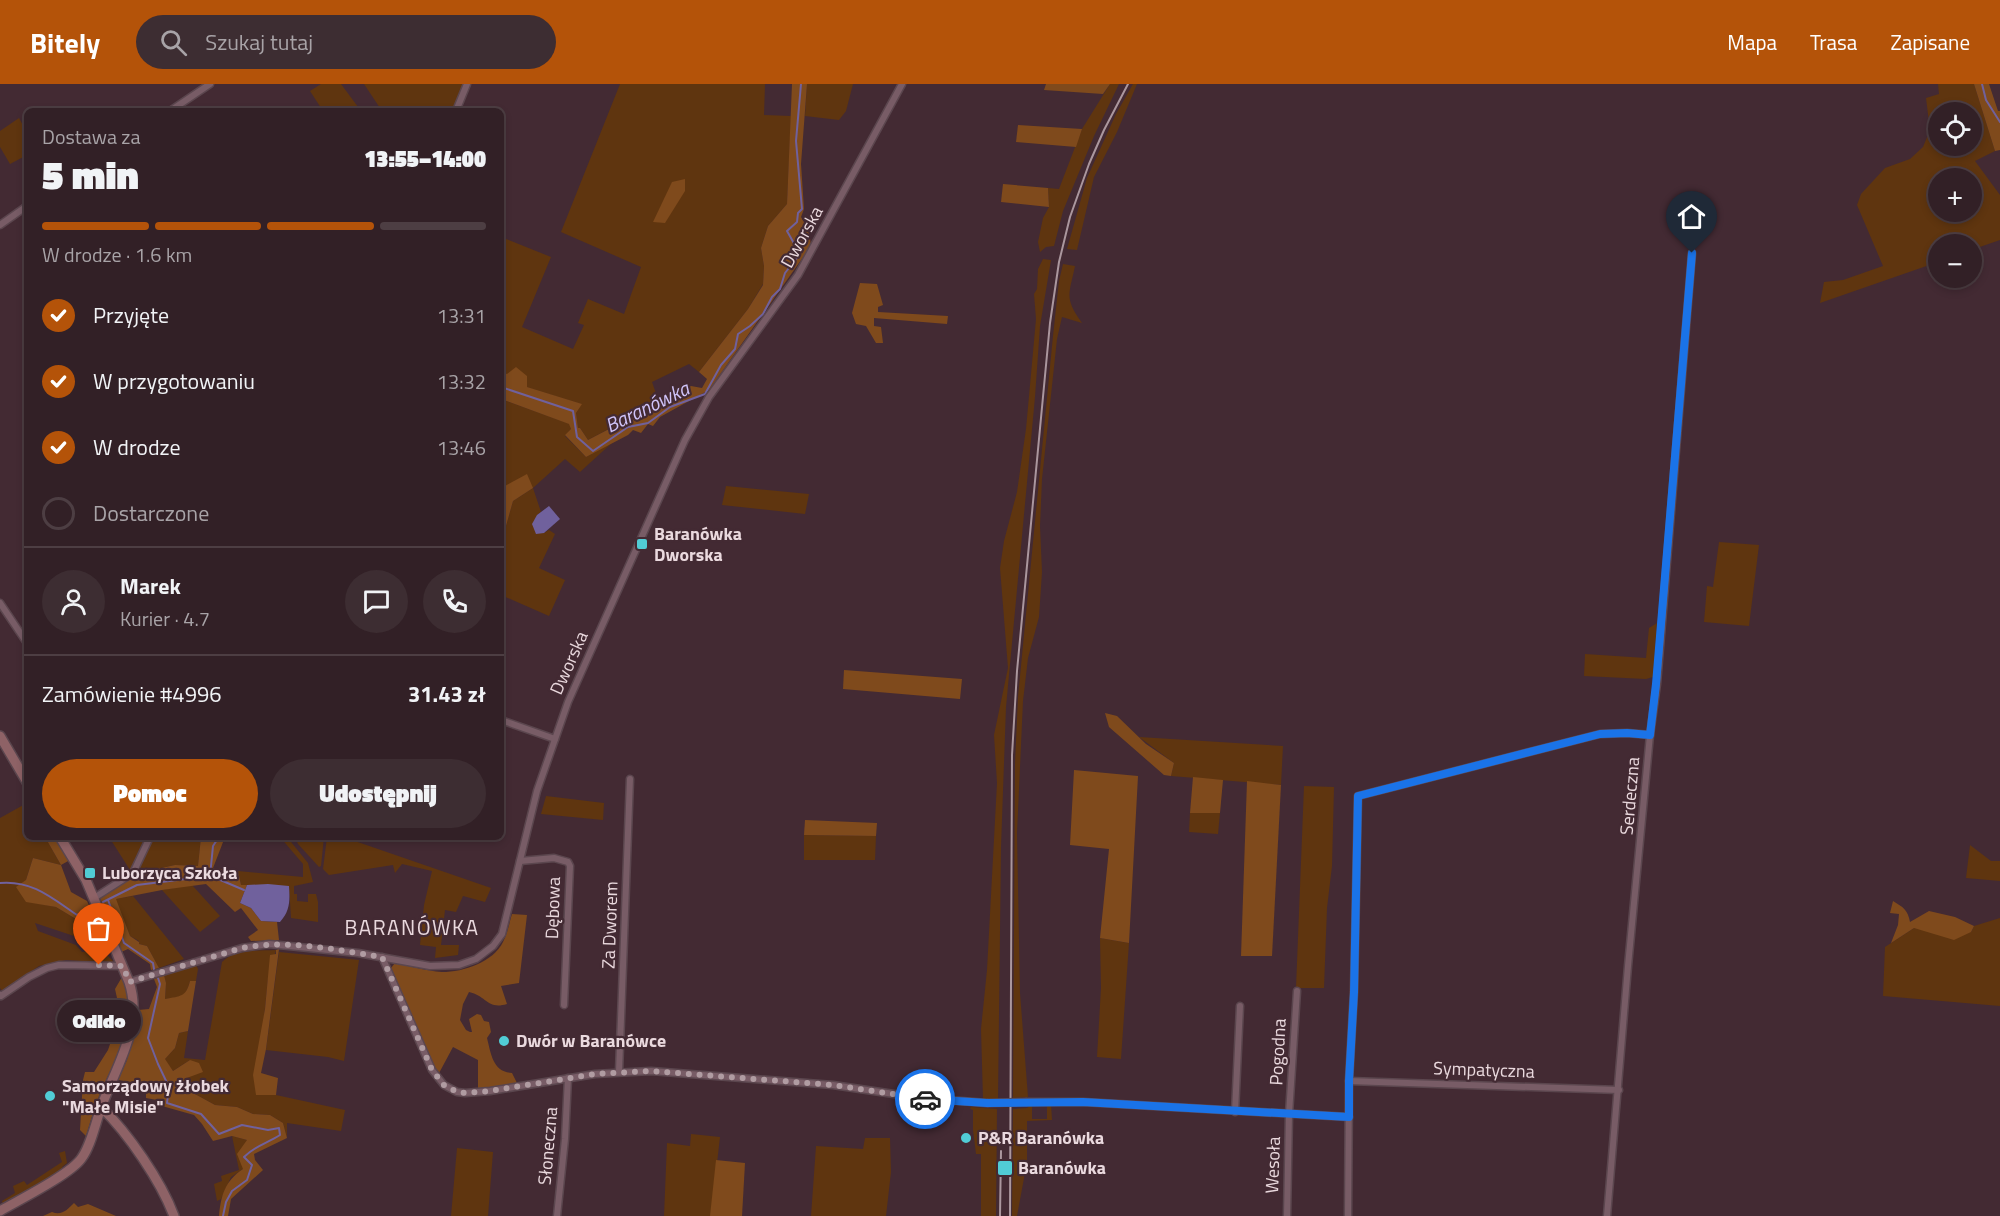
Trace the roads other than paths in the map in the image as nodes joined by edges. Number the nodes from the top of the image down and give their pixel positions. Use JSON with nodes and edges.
{"nodes":[{"id":1,"x":210,"y":84,"type":"edge"},
{"id":2,"x":467,"y":84,"type":"edge"},
{"id":3,"x":902,"y":84,"type":"edge"},
{"id":4,"x":174,"y":108,"type":"edge"},
{"id":5,"x":457,"y":108,"type":"edge"},
{"id":6,"x":24,"y":209,"type":"edge"},
{"id":7,"x":0,"y":225,"type":"edge"},
{"id":8,"x":1692,"y":253,"type":"dead end"},
{"id":9,"x":0,"y":603,"type":"edge"},
{"id":10,"x":24,"y":639,"type":"edge"},
{"id":11,"x":504,"y":721,"type":"edge"},
{"id":12,"x":1650,"y":735,"type":"junction"},
{"id":13,"x":0,"y":736,"type":"edge"},
{"id":14,"x":555,"y":739,"type":"junction"},
{"id":15,"x":24,"y":777,"type":"edge"},
{"id":16,"x":630,"y":779,"type":"dead end"},
{"id":17,"x":62,"y":840,"type":"edge"},
{"id":18,"x":149,"y":840,"type":"edge"},
{"id":19,"x":520,"y":861,"type":"junction"},
{"id":20,"x":94,"y":898,"type":"junction"},
{"id":21,"x":382,"y":957,"type":"junction"},
{"id":22,"x":123,"y":966,"type":"junction"},
{"id":23,"x":129,"y":982,"type":"junction"},
{"id":24,"x":1297,"y":991,"type":"dead end"},
{"id":25,"x":0,"y":995,"type":"edge"},
{"id":26,"x":564,"y":1005,"type":"dead end"},
{"id":27,"x":1240,"y":1006,"type":"dead end"},
{"id":28,"x":618,"y":1072,"type":"junction"},
{"id":29,"x":568,"y":1078,"type":"junction"},
{"id":30,"x":1349,"y":1081,"type":"junction"},
{"id":31,"x":1619,"y":1090,"type":"junction"},
{"id":32,"x":101,"y":1107,"type":"junction"},
{"id":33,"x":1235,"y":1112,"type":"junction"},
{"id":34,"x":1289,"y":1114,"type":"junction"},
{"id":35,"x":1349,"y":1117,"type":"junction"},
{"id":36,"x":0,"y":1211,"type":"edge"},
{"id":37,"x":174,"y":1216,"type":"edge"},
{"id":38,"x":557,"y":1216,"type":"edge"},
{"id":39,"x":1287,"y":1216,"type":"edge"},
{"id":40,"x":1348,"y":1216,"type":"edge"},
{"id":41,"x":1607,"y":1216,"type":"edge"}],
"edges":[{"from":1,"to":4,"type":"street"},
{"from":2,"to":5,"type":"street"},
{"from":3,"to":14,"type":"street","name":"Dworska"},
{"from":6,"to":7,"type":"street"},
{"from":8,"to":12,"type":"street","name":"Serdeczna"},
{"from":9,"to":10,"type":"street"},
{"from":11,"to":14,"type":"street"},
{"from":12,"to":30,"type":"street"},
{"from":12,"to":31,"type":"street","name":"Serdeczna"},
{"from":13,"to":15,"type":"street"},
{"from":14,"to":19,"type":"street","name":"Dworska"},
{"from":16,"to":28,"type":"street","name":"Za Dworem"},
{"from":17,"to":20,"type":"street"},
{"from":18,"to":20,"type":"street"},
{"from":19,"to":21,"type":"street","name":"Dworska"},
{"from":19,"to":26,"type":"street","name":"Dębowa"},
{"from":20,"to":22,"type":"street"},
{"from":21,"to":23,"type":"street","name":"Dworska"},
{"from":21,"to":29,"type":"street"},
{"from":22,"to":23,"type":"street"},
{"from":22,"to":25,"type":"street"},
{"from":23,"to":32,"type":"street"},
{"from":24,"to":34,"type":"street","name":"Pogodna"},
{"from":27,"to":33,"type":"street"},
{"from":28,"to":29,"type":"street"},
{"from":28,"to":33,"type":"street","bridge":true},
{"from":29,"to":38,"type":"street","name":"Słoneczna"},
{"from":30,"to":31,"type":"street","name":"Sympatyczna"},
{"from":30,"to":35,"type":"street"},
{"from":31,"to":41,"type":"street","name":"Serdeczna"},
{"from":32,"to":36,"type":"street"},
{"from":32,"to":37,"type":"street"},
{"from":33,"to":34,"type":"street"},
{"from":34,"to":35,"type":"street"},
{"from":34,"to":39,"type":"street","name":"Wesoła"},
{"from":35,"to":40,"type":"street"}]}
